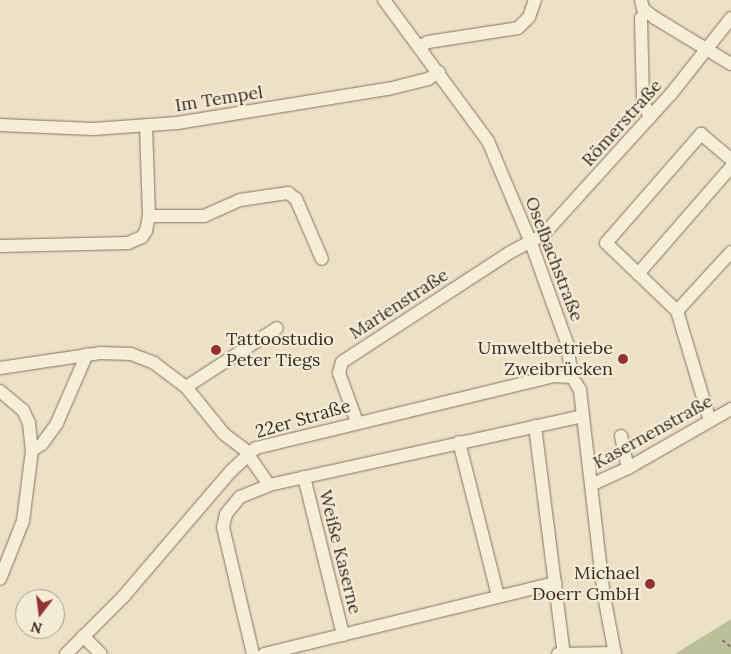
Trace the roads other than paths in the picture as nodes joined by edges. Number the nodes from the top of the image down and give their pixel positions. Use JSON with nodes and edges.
{"nodes":[{"id":1,"x":384,"y":0,"type":"edge"},
{"id":2,"x":536,"y":0,"type":"edge"},
{"id":3,"x":641,"y":0,"type":"edge"},
{"id":4,"x":641,"y":18,"type":"dead end"},
{"id":5,"x":731,"y":18,"type":"edge"},
{"id":6,"x":419,"y":47,"type":"junction"},
{"id":7,"x":707,"y":50,"type":"junction"},
{"id":8,"x":731,"y":64,"type":"edge"},
{"id":9,"x":439,"y":72,"type":"junction"},
{"id":10,"x":650,"y":118,"type":"junction"},
{"id":11,"x":0,"y":125,"type":"edge"},
{"id":12,"x":146,"y":127,"type":"junction"},
{"id":13,"x":731,"y":159,"type":"edge"},
{"id":14,"x":731,"y":167,"type":"edge"},
{"id":15,"x":149,"y":216,"type":"junction"},
{"id":16,"x":531,"y":243,"type":"junction"},
{"id":17,"x":0,"y":246,"type":"edge"},
{"id":18,"x":731,"y":252,"type":"edge"},
{"id":19,"x":322,"y":259,"type":"dead end"},
{"id":20,"x":638,"y":274,"type":"junction"},
{"id":21,"x":677,"y":311,"type":"junction"},
{"id":22,"x":276,"y":328,"type":"dead end"},
{"id":23,"x":87,"y":354,"type":"junction"},
{"id":24,"x":0,"y":368,"type":"edge"},
{"id":25,"x":572,"y":377,"type":"junction"},
{"id":26,"x":186,"y":387,"type":"junction"},
{"id":27,"x":0,"y":391,"type":"edge"},
{"id":28,"x":731,"y":410,"type":"edge"},
{"id":29,"x":583,"y":416,"type":"junction"},
{"id":30,"x":710,"y":421,"type":"junction"},
{"id":31,"x":357,"y":422,"type":"junction"},
{"id":32,"x":535,"y":426,"type":"junction"},
{"id":33,"x":621,"y":436,"type":"dead end"},
{"id":34,"x":460,"y":442,"type":"junction"},
{"id":35,"x":32,"y":450,"type":"junction"},
{"id":36,"x":248,"y":454,"type":"junction"},
{"id":37,"x":628,"y":468,"type":"junction"},
{"id":38,"x":304,"y":477,"type":"junction"},
{"id":39,"x":269,"y":484,"type":"junction"},
{"id":40,"x":591,"y":485,"type":"junction"},
{"id":41,"x":0,"y":579,"type":"edge"},
{"id":42,"x":555,"y":583,"type":"junction"},
{"id":43,"x":498,"y":596,"type":"junction"},
{"id":44,"x":343,"y":635,"type":"junction"},
{"id":45,"x":83,"y":636,"type":"junction"},
{"id":46,"x":615,"y":653,"type":"edge"},
{"id":47,"x":66,"y":654,"type":"edge"},
{"id":48,"x":101,"y":654,"type":"edge"},
{"id":49,"x":253,"y":654,"type":"edge"},
{"id":50,"x":264,"y":654,"type":"edge"},
{"id":51,"x":558,"y":654,"type":"edge"},
{"id":52,"x":564,"y":654,"type":"edge"}],
"edges":[{"from":1,"to":6,"type":"street","name":"Oselbachstraße"},
{"from":2,"to":6,"type":"street"},
{"from":3,"to":7,"type":"street"},
{"from":4,"to":10,"type":"street"},
{"from":5,"to":7,"type":"street","name":"Römerstraße"},
{"from":6,"to":9,"type":"street","name":"Oselbachstraße"},
{"from":7,"to":8,"type":"street"},
{"from":7,"to":10,"type":"street","name":"Römerstraße"},
{"from":9,"to":12,"type":"street","name":"Im Tempel"},
{"from":9,"to":16,"type":"street","name":"Oselbachstraße"},
{"from":10,"to":16,"type":"street","name":"Römerstraße"},
{"from":11,"to":12,"type":"street","name":"Im Tempel"},
{"from":12,"to":15,"type":"street"},
{"from":13,"to":20,"type":"street"},
{"from":14,"to":20,"type":"street"},
{"from":15,"to":17,"type":"street"},
{"from":15,"to":19,"type":"street"},
{"from":16,"to":25,"type":"street","name":"Oselbachstraße"},
{"from":16,"to":31,"type":"street","name":"Marienstraße"},
{"from":18,"to":21,"type":"street"},
{"from":20,"to":21,"type":"street"},
{"from":21,"to":30,"type":"street"},
{"from":22,"to":26,"type":"street"},
{"from":23,"to":24,"type":"street"},
{"from":23,"to":26,"type":"street"},
{"from":23,"to":35,"type":"street"},
{"from":25,"to":29,"type":"street","name":"Oselbachstraße"},
{"from":25,"to":31,"type":"street","name":"22er Straße"},
{"from":26,"to":36,"type":"street"},
{"from":27,"to":35,"type":"street"},
{"from":28,"to":30,"type":"street","name":"Kasernenstraße"},
{"from":29,"to":32,"type":"street","name":"Weiße Kaserne"},
{"from":29,"to":40,"type":"street","name":"Oselbachstraße"},
{"from":30,"to":37,"type":"street","name":"Kasernenstraße"},
{"from":31,"to":36,"type":"street","name":"22er Straße"},
{"from":32,"to":34,"type":"street","name":"Weiße Kaserne"},
{"from":32,"to":42,"type":"street"},
{"from":33,"to":37,"type":"street"},
{"from":34,"to":38,"type":"street","name":"Weiße Kaserne"},
{"from":34,"to":43,"type":"street"},
{"from":35,"to":41,"type":"street"},
{"from":36,"to":39,"type":"street"},
{"from":36,"to":45,"type":"street","name":"22er Straße"},
{"from":37,"to":40,"type":"street","name":"Kasernenstraße"},
{"from":38,"to":39,"type":"street","name":"Weiße Kaserne"},
{"from":38,"to":44,"type":"street","name":"Weiße Kaserne"},
{"from":39,"to":49,"type":"street","name":"Weiße Kaserne"},
{"from":40,"to":46,"type":"street","name":"Oselbachstraße"},
{"from":42,"to":43,"type":"street","name":"Weiße Kaserne"},
{"from":42,"to":52,"type":"street"},
{"from":43,"to":44,"type":"street","name":"Weiße Kaserne"},
{"from":44,"to":50,"type":"street","name":"Weiße Kaserne"},
{"from":45,"to":47,"type":"street","name":"22er Straße"},
{"from":45,"to":48,"type":"street"},
{"from":46,"to":52,"type":"street"},
{"from":51,"to":52,"type":"street"}]}
